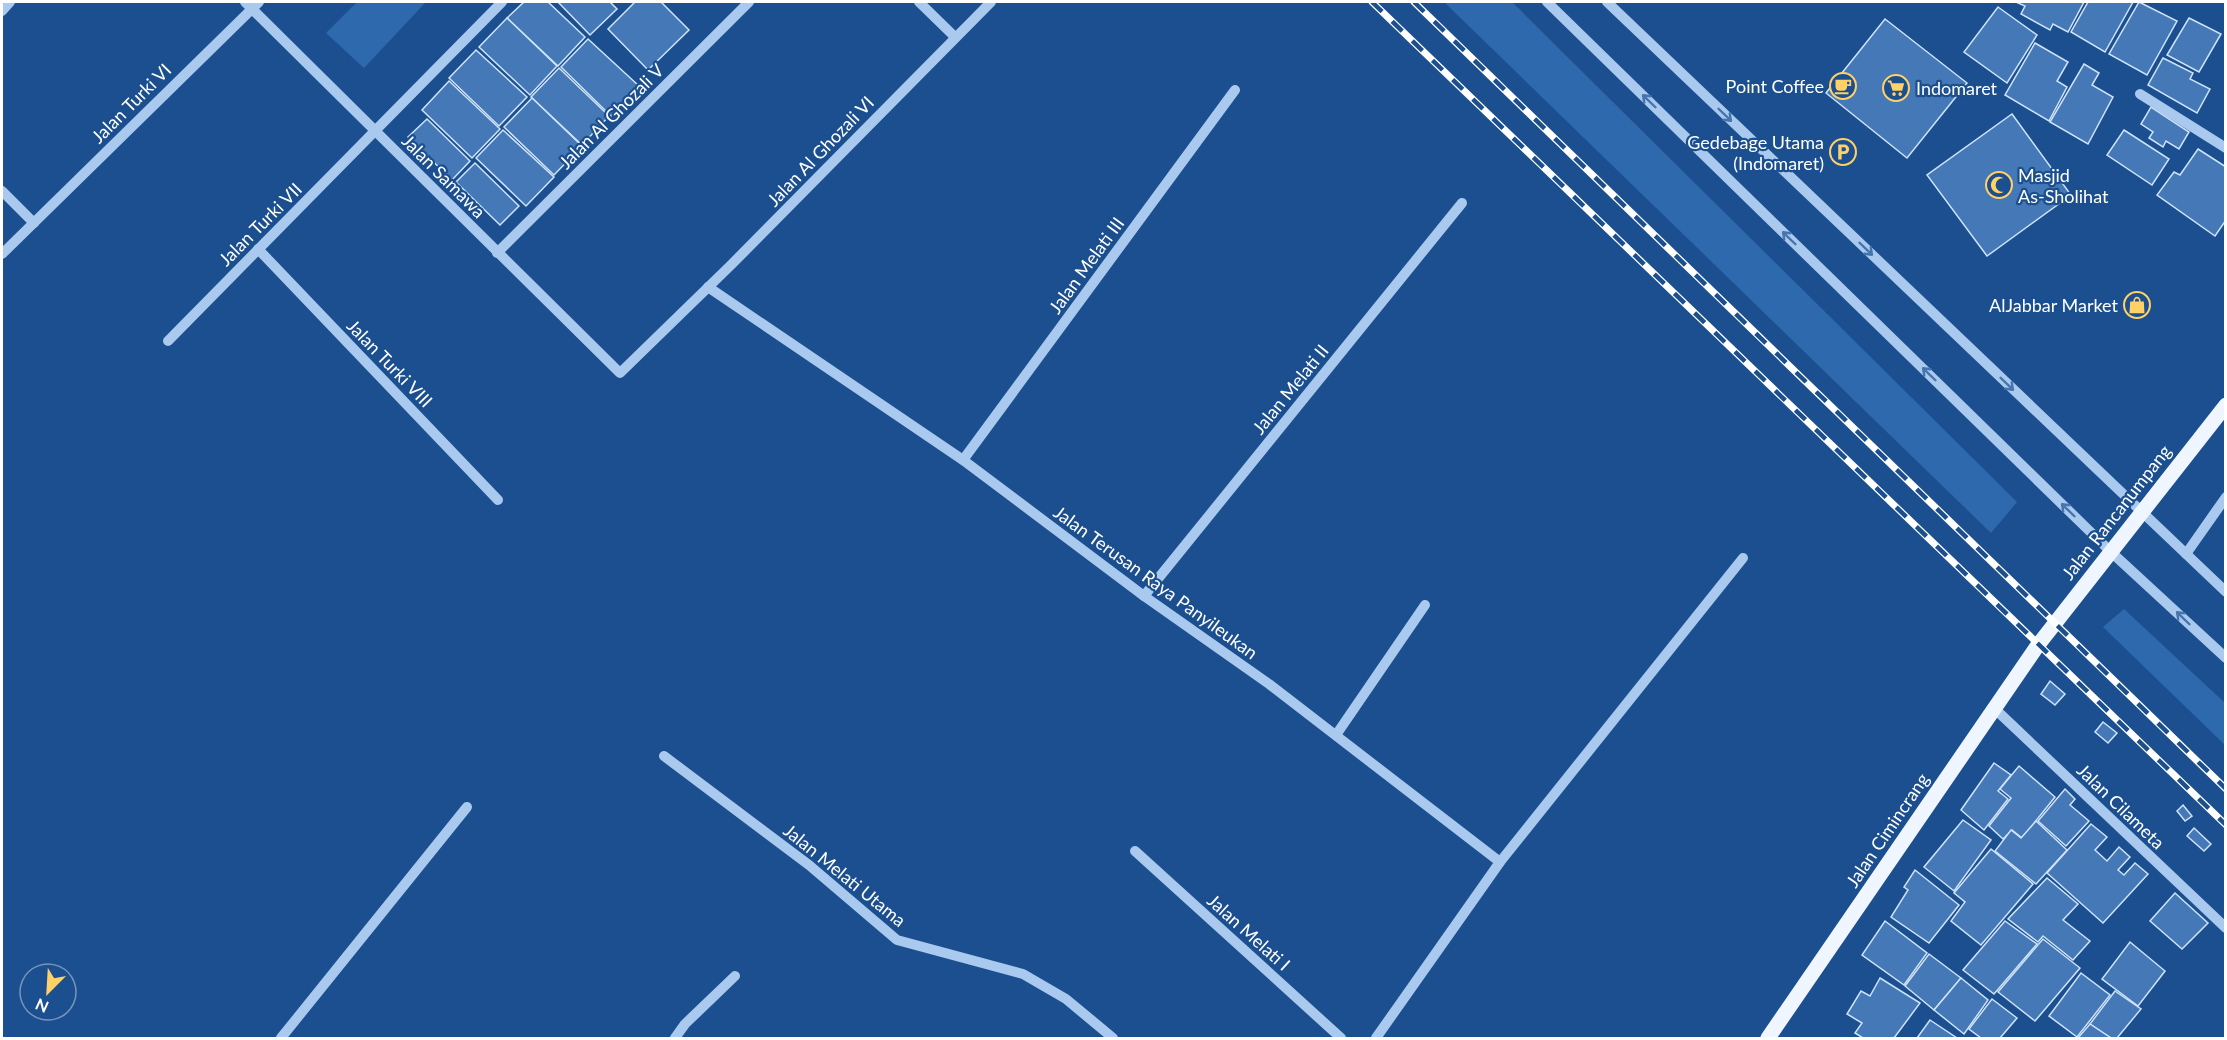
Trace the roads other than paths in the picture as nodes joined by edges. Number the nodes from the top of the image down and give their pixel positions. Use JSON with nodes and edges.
{"nodes":[{"id":1,"x":10,"y":2,"type":"edge"},
{"id":2,"x":502,"y":2,"type":"edge"},
{"id":3,"x":749,"y":2,"type":"edge"},
{"id":4,"x":919,"y":2,"type":"edge"},
{"id":5,"x":991,"y":2,"type":"edge"},
{"id":6,"x":1547,"y":2,"type":"edge"},
{"id":7,"x":1607,"y":2,"type":"edge"},
{"id":8,"x":252,"y":4,"type":"edge"},
{"id":9,"x":2,"y":11,"type":"edge"},
{"id":10,"x":956,"y":37,"type":"junction"},
{"id":11,"x":1235,"y":90,"type":"dead end"},
{"id":12,"x":2140,"y":94,"type":"dead end"},
{"id":13,"x":375,"y":130,"type":"junction"},
{"id":14,"x":2226,"y":148,"type":"edge"},
{"id":15,"x":2,"y":192,"type":"edge"},
{"id":16,"x":1462,"y":203,"type":"dead end"},
{"id":17,"x":34,"y":223,"type":"junction"},
{"id":18,"x":258,"y":249,"type":"junction"},
{"id":19,"x":497,"y":253,"type":"junction"},
{"id":20,"x":2,"y":254,"type":"edge"},
{"id":21,"x":708,"y":287,"type":"junction"},
{"id":22,"x":168,"y":341,"type":"dead end"},
{"id":23,"x":2226,"y":405,"type":"edge"},
{"id":24,"x":963,"y":460,"type":"junction"},
{"id":25,"x":2226,"y":497,"type":"edge"},
{"id":26,"x":498,"y":500,"type":"dead end"},
{"id":27,"x":2140,"y":512,"type":"junction"},
{"id":28,"x":2110,"y":551,"type":"junction"},
{"id":29,"x":2186,"y":554,"type":"junction"},
{"id":30,"x":1743,"y":558,"type":"dead end"},
{"id":31,"x":2226,"y":592,"type":"edge"},
{"id":32,"x":1143,"y":596,"type":"junction"},
{"id":33,"x":1425,"y":605,"type":"dead end"},
{"id":34,"x":2038,"y":645,"type":"joint"},
{"id":35,"x":2226,"y":658,"type":"edge"},
{"id":36,"x":1995,"y":708,"type":"junction"},
{"id":37,"x":1336,"y":735,"type":"junction"},
{"id":38,"x":664,"y":756,"type":"dead end"},
{"id":39,"x":467,"y":807,"type":"dead end"},
{"id":40,"x":1135,"y":851,"type":"dead end"},
{"id":41,"x":1500,"y":862,"type":"junction"},
{"id":42,"x":2226,"y":928,"type":"edge"},
{"id":43,"x":735,"y":976,"type":"dead end"},
{"id":44,"x":281,"y":1038,"type":"edge"},
{"id":45,"x":675,"y":1038,"type":"edge"},
{"id":46,"x":1113,"y":1038,"type":"edge"},
{"id":47,"x":1341,"y":1038,"type":"edge"},
{"id":48,"x":1376,"y":1038,"type":"edge"},
{"id":49,"x":1768,"y":1038,"type":"edge"}],
"edges":[{"from":1,"to":9,"type":"street"},
{"from":2,"to":13,"type":"street","name":"Jalan Turki VII"},
{"from":3,"to":19,"type":"street","name":"Jalan Al Ghozali V"},
{"from":4,"to":10,"type":"street"},
{"from":5,"to":10,"type":"street","name":"Jalan Al Ghozali VI"},
{"from":28,"to":6,"type":"street","one_way":true},
{"from":7,"to":27,"type":"street","one_way":true},
{"from":8,"to":13,"type":"street","name":"Jalan Samawa"},
{"from":8,"to":17,"type":"street","name":"Jalan Turki VI"},
{"from":10,"to":21,"type":"street","name":"Jalan Al Ghozali VI"},
{"from":11,"to":24,"type":"street","name":"Jalan Melati III"},
{"from":12,"to":14,"type":"street"},
{"from":13,"to":18,"type":"street","name":"Jalan Turki VII"},
{"from":13,"to":19,"type":"street","name":"Jalan Samawa"},
{"from":15,"to":17,"type":"street"},
{"from":16,"to":32,"type":"street","name":"Jalan Melati II"},
{"from":17,"to":20,"type":"street","name":"Jalan Turki VI"},
{"from":18,"to":22,"type":"street","name":"Jalan Turki VII"},
{"from":18,"to":26,"type":"street","name":"Jalan Turki VIII"},
{"from":19,"to":21,"type":"street","name":"Jalan Samawa"},
{"from":21,"to":24,"type":"street","name":"Jalan Terusan Raya Panyileukan"},
{"from":23,"to":27,"type":"main road","name":"Jalan Rancanumpang"},
{"from":24,"to":32,"type":"street","name":"Jalan Terusan Raya Panyileukan"},
{"from":25,"to":29,"type":"street"},
{"from":27,"to":28,"type":"main road","name":"Jalan Rancanumpang"},
{"from":27,"to":29,"type":"street"},
{"from":28,"to":34,"type":"main road","name":"Jalan Rancanumpang"},
{"from":35,"to":28,"type":"street","one_way":true},
{"from":29,"to":31,"type":"street"},
{"from":30,"to":41,"type":"street"},
{"from":32,"to":37,"type":"street","name":"Jalan Terusan Raya Panyileukan"},
{"from":33,"to":37,"type":"street"},
{"from":34,"to":36,"type":"main road","name":"Jalan Cimincrang"},
{"from":36,"to":42,"type":"street","name":"Jalan Cilameta"},
{"from":36,"to":49,"type":"main road","name":"Jalan Cimincrang"},
{"from":37,"to":41,"type":"street","name":"Jalan Terusan Raya Panyileukan"},
{"from":38,"to":46,"type":"street","name":"Jalan Melati Utama"},
{"from":39,"to":44,"type":"street"},
{"from":40,"to":47,"type":"street","name":"Jalan Melati I"},
{"from":41,"to":48,"type":"street"},
{"from":43,"to":45,"type":"street"}]}
